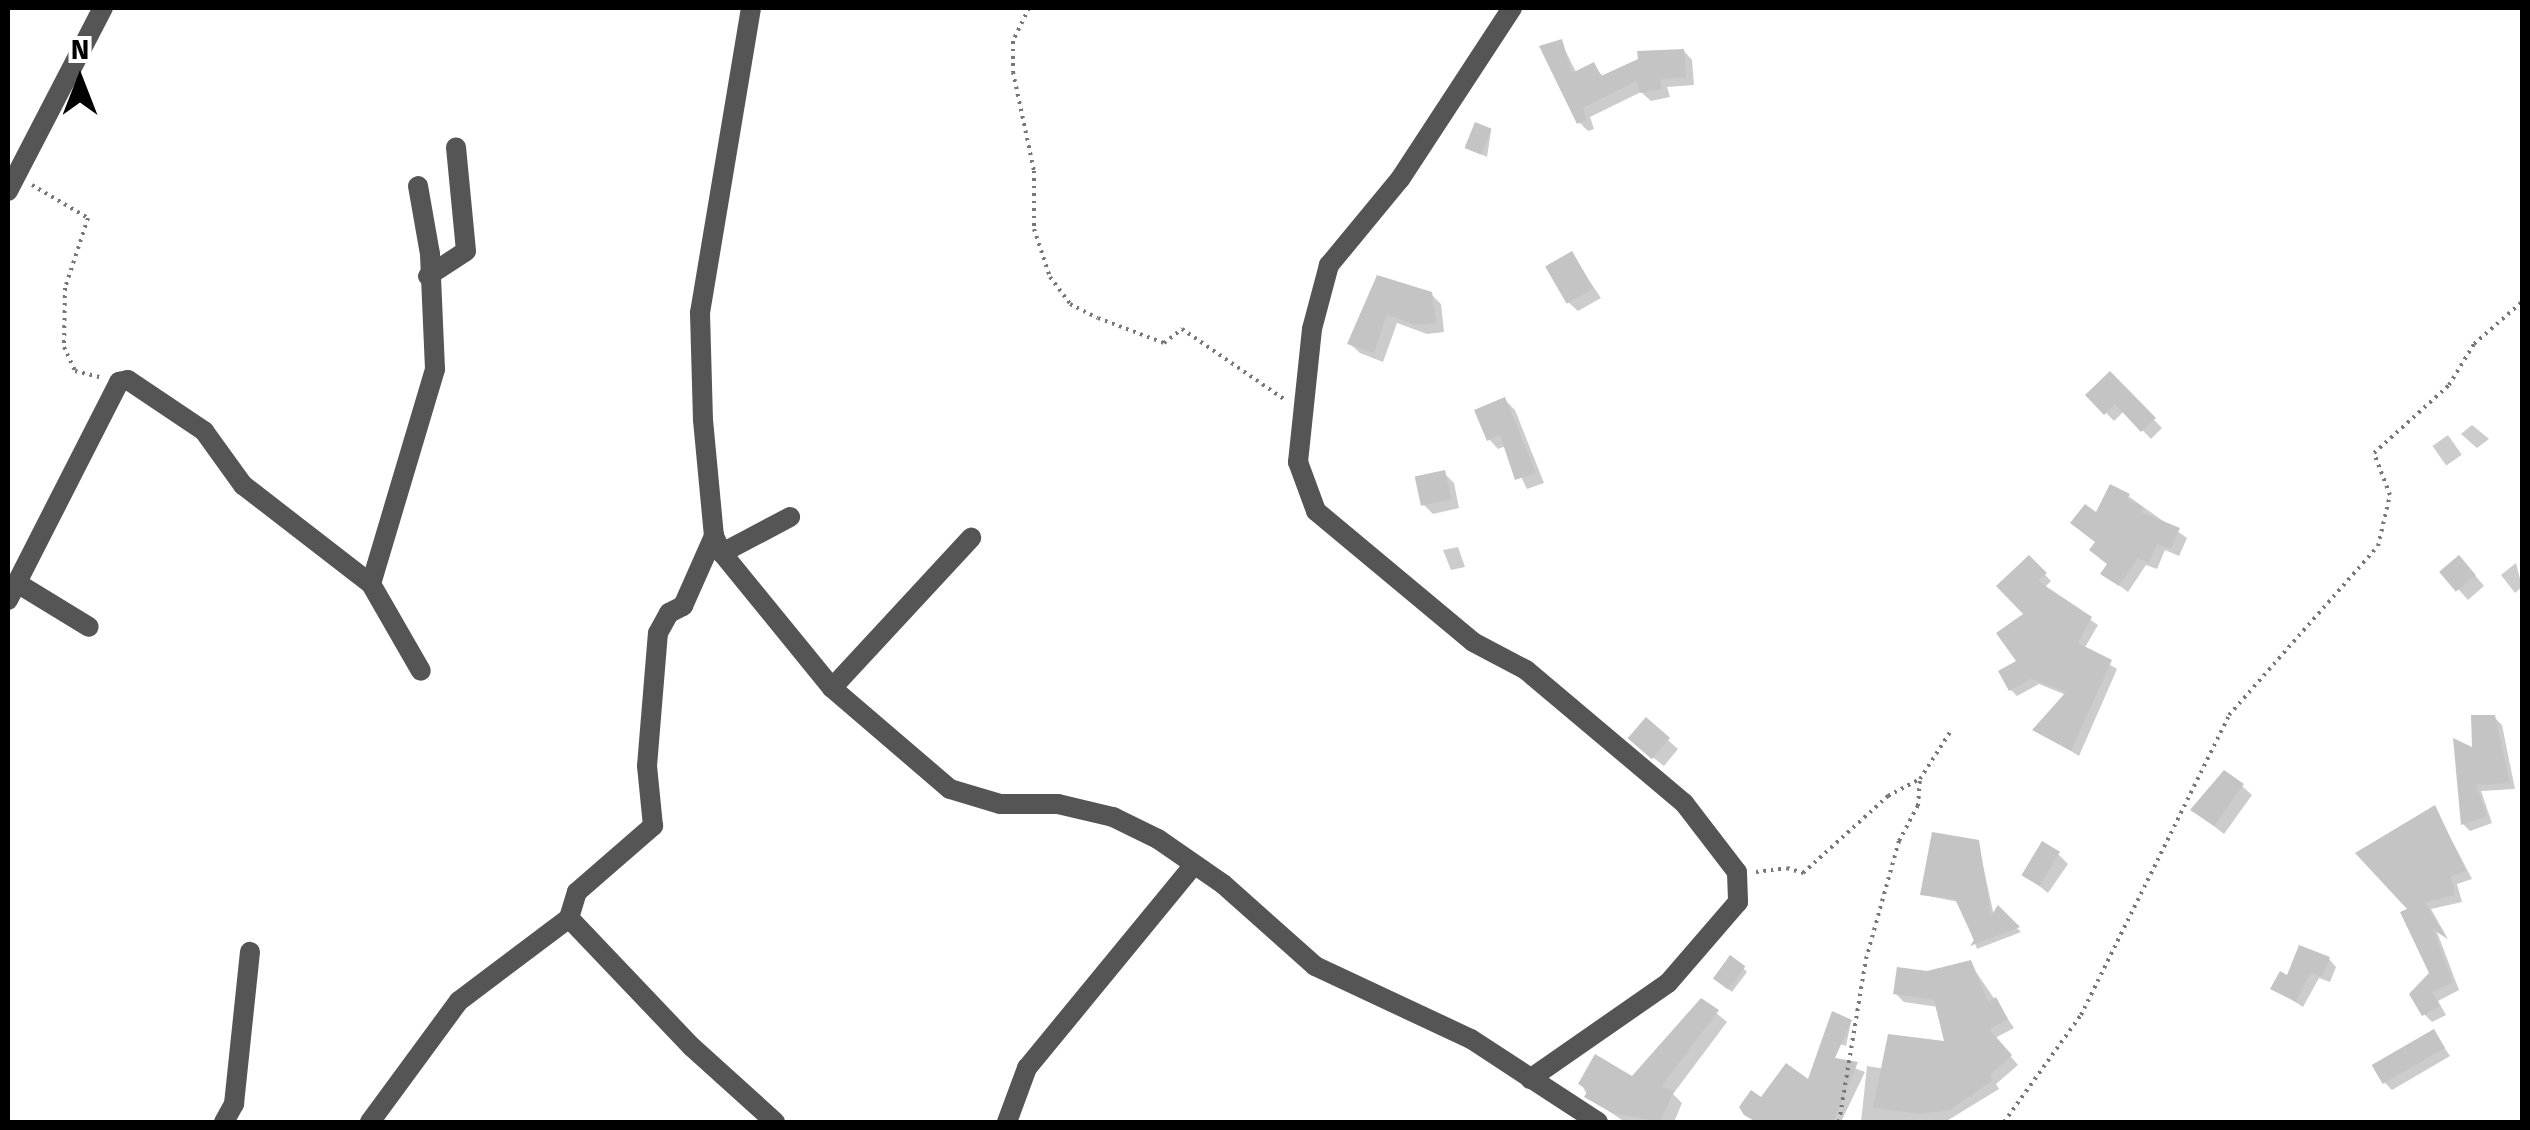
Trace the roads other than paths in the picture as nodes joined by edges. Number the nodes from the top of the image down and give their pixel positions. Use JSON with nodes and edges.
{"nodes":[{"id":1,"x":102,"y":8,"type":"edge"},
{"id":2,"x":751,"y":8,"type":"edge"},
{"id":3,"x":1512,"y":8,"type":"edge"},
{"id":4,"x":456,"y":147,"type":"dead end"},
{"id":5,"x":11,"y":183,"type":"edge"},
{"id":6,"x":418,"y":186,"type":"dead end"},
{"id":7,"x":428,"y":276,"type":"junction"},
{"id":8,"x":790,"y":517,"type":"dead end"},
{"id":9,"x":972,"y":538,"type":"dead end"},
{"id":10,"x":718,"y":544,"type":"junction"},
{"id":11,"x":370,"y":584,"type":"junction"},
{"id":12,"x":12,"y":592,"type":"edge"},
{"id":13,"x":89,"y":627,"type":"dead end"},
{"id":14,"x":421,"y":672,"type":"dead end"},
{"id":15,"x":832,"y":688,"type":"junction"},
{"id":16,"x":1194,"y":865,"type":"junction"},
{"id":17,"x":569,"y":918,"type":"junction"},
{"id":18,"x":250,"y":952,"type":"dead end"},
{"id":19,"x":1530,"y":1079,"type":"junction"},
{"id":20,"x":224,"y":1122,"type":"edge"},
{"id":21,"x":370,"y":1122,"type":"edge"},
{"id":22,"x":775,"y":1122,"type":"edge"},
{"id":23,"x":1007,"y":1122,"type":"edge"},
{"id":24,"x":1598,"y":1122,"type":"edge"}],
"edges":[{"from":1,"to":5,"type":"street"},
{"from":2,"to":10,"type":"street"},
{"from":3,"to":19,"type":"street"},
{"from":4,"to":7,"type":"street"},
{"from":6,"to":7,"type":"street"},
{"from":7,"to":11,"type":"street"},
{"from":8,"to":10,"type":"street"},
{"from":9,"to":15,"type":"street"},
{"from":10,"to":15,"type":"street"},
{"from":10,"to":17,"type":"street"},
{"from":11,"to":12,"type":"street"},
{"from":11,"to":14,"type":"street"},
{"from":12,"to":13,"type":"street"},
{"from":15,"to":16,"type":"street"},
{"from":16,"to":19,"type":"street"},
{"from":16,"to":23,"type":"street"},
{"from":17,"to":21,"type":"street"},
{"from":17,"to":22,"type":"street"},
{"from":18,"to":20,"type":"street"},
{"from":19,"to":24,"type":"street"}]}
